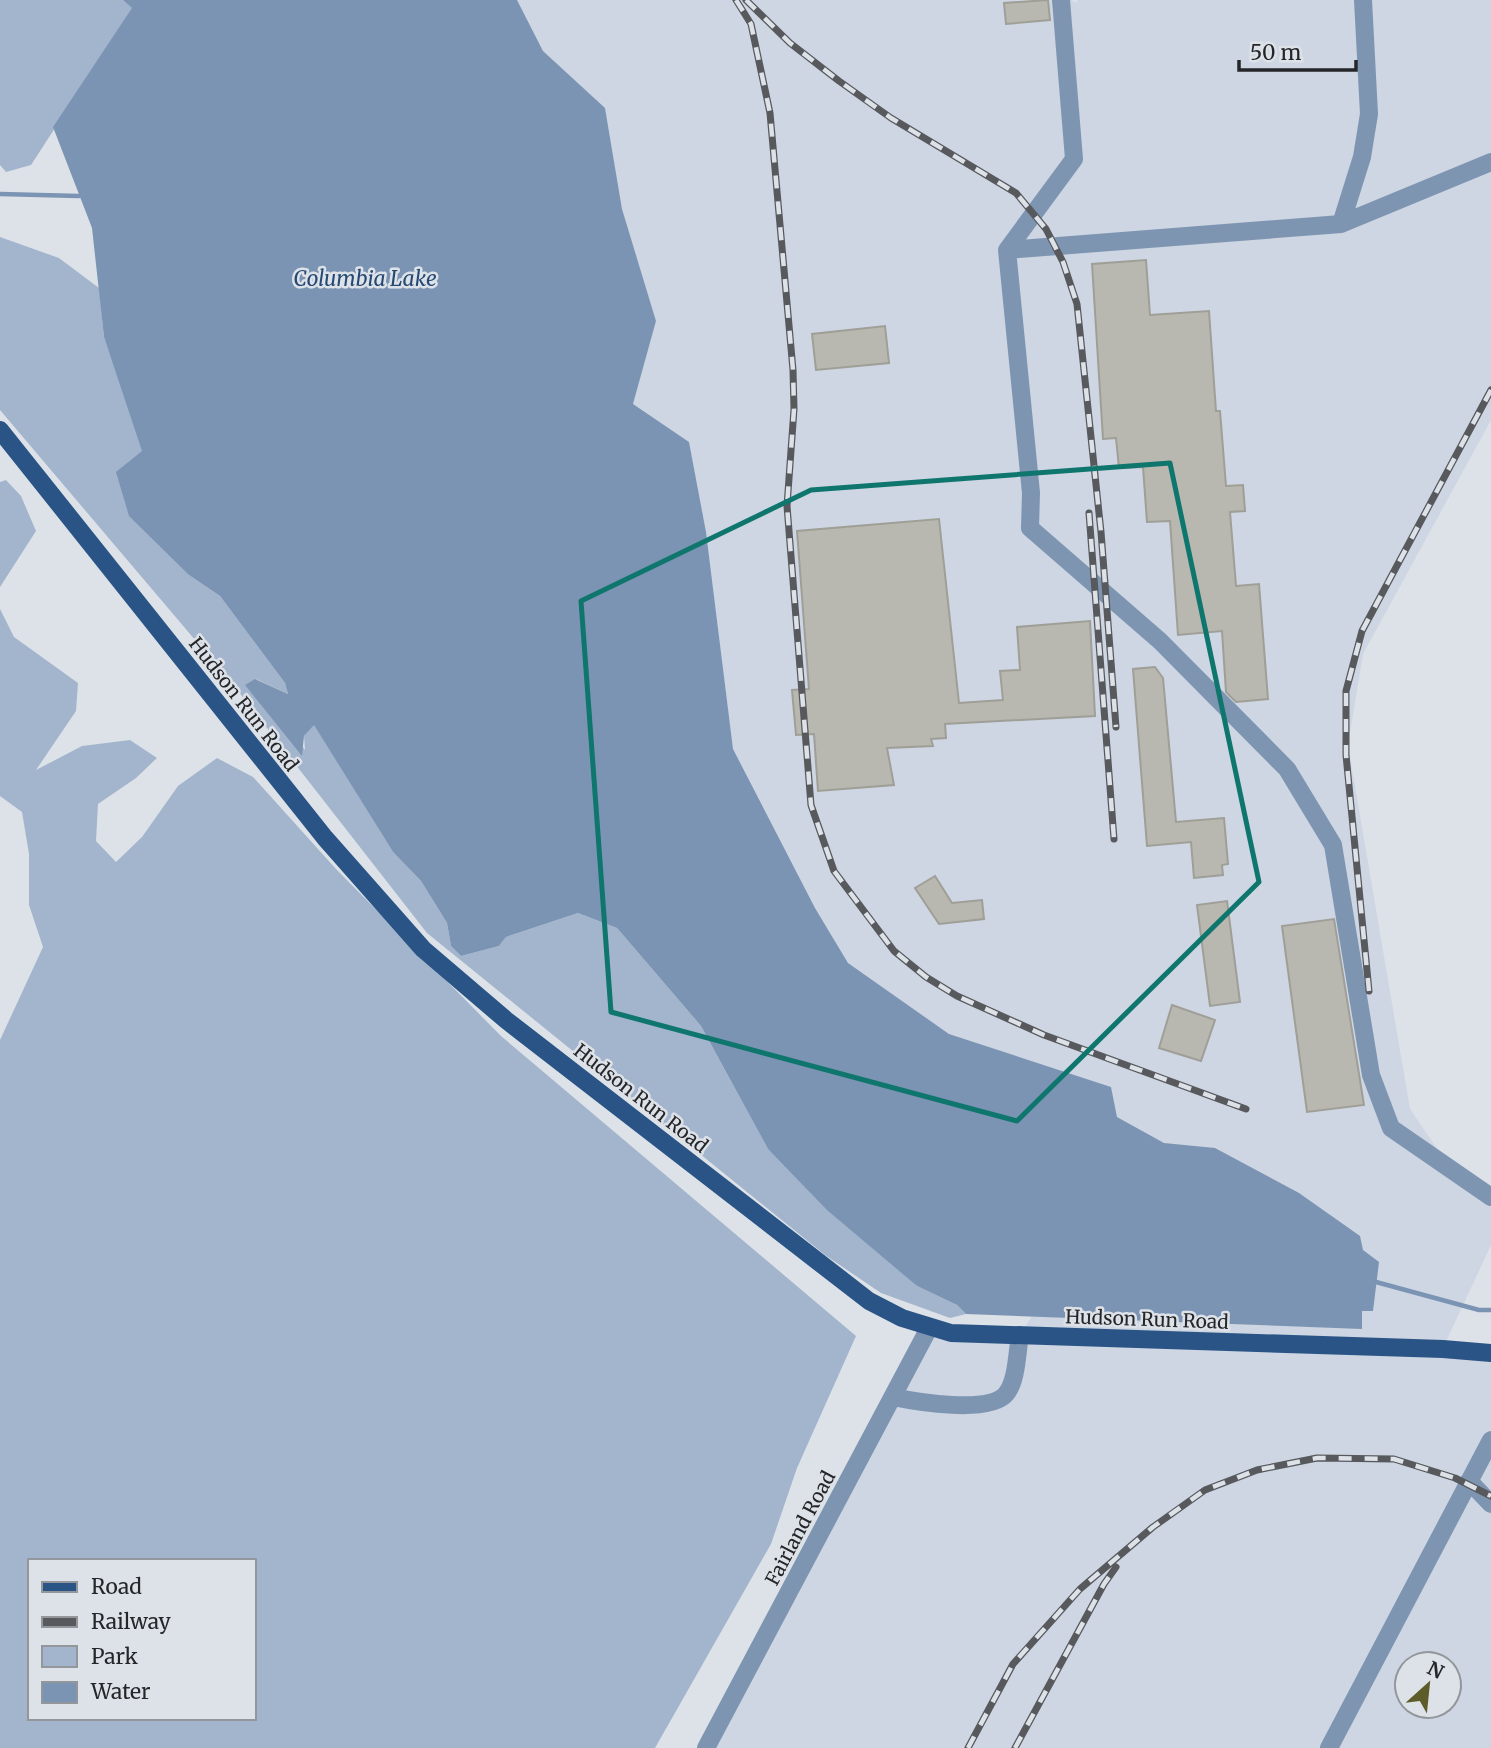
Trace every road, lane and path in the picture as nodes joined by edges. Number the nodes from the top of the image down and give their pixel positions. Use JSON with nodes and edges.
{"nodes":[{"id":1,"x":1061,"y":0,"type":"edge"},
{"id":2,"x":1363,"y":0,"type":"edge"},
{"id":3,"x":1491,"y":162,"type":"edge"},
{"id":4,"x":1340,"y":225,"type":"junction"},
{"id":5,"x":1007,"y":250,"type":"junction"},
{"id":6,"x":0,"y":430,"type":"edge"},
{"id":7,"x":1491,"y":1197,"type":"edge"},
{"id":8,"x":929,"y":1328,"type":"junction"},
{"id":9,"x":1020,"y":1335,"type":"junction"},
{"id":10,"x":1491,"y":1353,"type":"edge"},
{"id":11,"x":893,"y":1397,"type":"junction"},
{"id":12,"x":1491,"y":1440,"type":"edge"},
{"id":13,"x":1469,"y":1481,"type":"junction"},
{"id":14,"x":1491,"y":1504,"type":"edge"},
{"id":15,"x":713,"y":1746,"type":"edge"},
{"id":16,"x":1329,"y":1748,"type":"edge"}],
"edges":[{"from":1,"to":5,"type":"street"},
{"from":2,"to":4,"type":"street"},
{"from":3,"to":4,"type":"street"},
{"from":4,"to":5,"type":"street"},
{"from":5,"to":7,"type":"street"},
{"from":6,"to":8,"type":"main road","name":"Hudson Run Road"},
{"from":8,"to":9,"type":"main road","name":"Hudson Run Road"},
{"from":8,"to":11,"type":"street","name":"Fairland Road"},
{"from":9,"to":10,"type":"main road","name":"Hudson Run Road"},
{"from":9,"to":11,"type":"street"},
{"from":11,"to":15,"type":"street","name":"Fairland Road"},
{"from":12,"to":13,"type":"street"},
{"from":13,"to":14,"type":"street"},
{"from":13,"to":16,"type":"street"}]}
